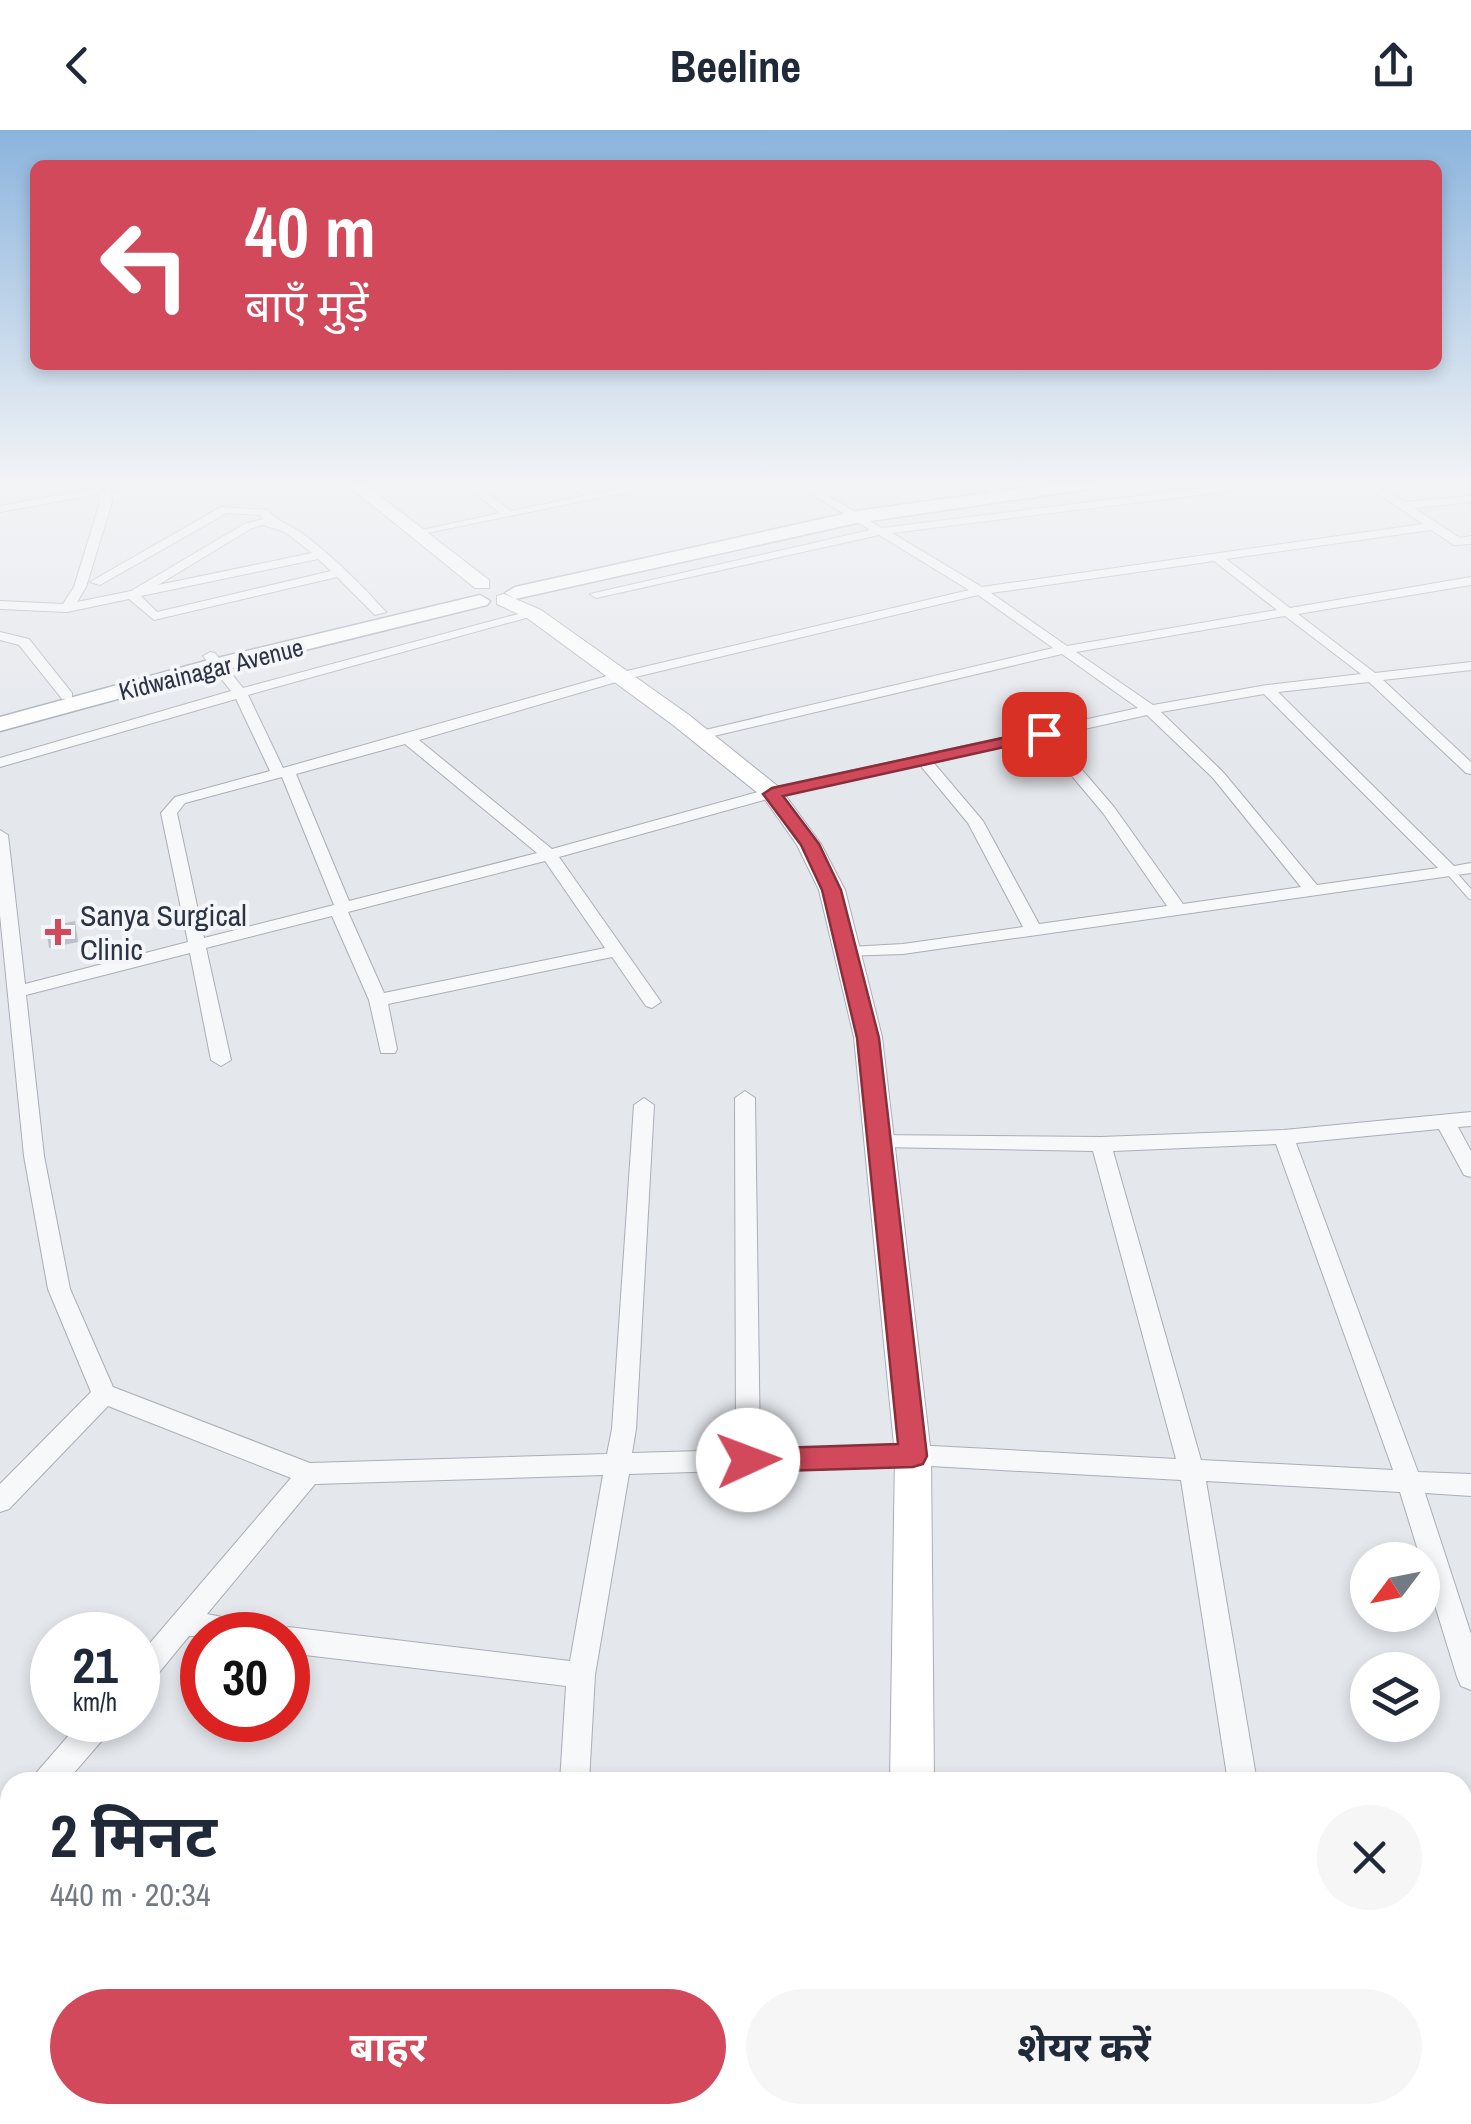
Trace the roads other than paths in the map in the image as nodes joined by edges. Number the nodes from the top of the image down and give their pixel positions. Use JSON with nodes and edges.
{"nodes":[{"id":1,"x":83,"y":576,"type":"edge"},
{"id":2,"x":107,"y":576,"type":"edge"},
{"id":3,"x":164,"y":576,"type":"edge"},
{"id":4,"x":220,"y":576,"type":"edge"},
{"id":5,"x":324,"y":576,"type":"edge"},
{"id":6,"x":340,"y":576,"type":"edge"},
{"id":7,"x":474,"y":576,"type":"edge"},
{"id":8,"x":584,"y":576,"type":"edge"},
{"id":9,"x":679,"y":576,"type":"edge"},
{"id":10,"x":954,"y":576,"type":"edge"},
{"id":11,"x":1091,"y":576,"type":"edge"},
{"id":12,"x":1240,"y":576,"type":"edge"},
{"id":13,"x":1471,"y":578,"type":"edge"},
{"id":14,"x":96,"y":582,"type":"dead end"},
{"id":15,"x":980,"y":592,"type":"junction"},
{"id":16,"x":596,"y":594,"type":"dead end"},
{"id":17,"x":132,"y":595,"type":"junction"},
{"id":18,"x":499,"y":596,"type":"junction"},
{"id":19,"x":0,"y":605,"type":"edge"},
{"id":20,"x":68,"y":608,"type":"junction"},
{"id":21,"x":380,"y":612,"type":"junction"},
{"id":22,"x":1287,"y":612,"type":"junction"},
{"id":23,"x":0,"y":636,"type":"edge"},
{"id":24,"x":1064,"y":650,"type":"junction"},
{"id":25,"x":214,"y":661,"type":"junction"},
{"id":26,"x":1471,"y":666,"type":"edge"},
{"id":27,"x":1370,"y":675,"type":"junction"},
{"id":28,"x":620,"y":677,"type":"junction"},
{"id":29,"x":1267,"y":689,"type":"junction"},
{"id":30,"x":240,"y":693,"type":"junction"},
{"id":31,"x":67,"y":696,"type":"junction"},
{"id":32,"x":1150,"y":710,"type":"junction"},
{"id":33,"x":0,"y":714,"type":"edge"},
{"id":34,"x":0,"y":724,"type":"edge"},
{"id":35,"x":701,"y":734,"type":"junction"},
{"id":36,"x":1044,"y":734,"type":"junction"},
{"id":37,"x":408,"y":740,"type":"junction"},
{"id":38,"x":924,"y":761,"type":"junction"},
{"id":39,"x":0,"y":763,"type":"edge"},
{"id":40,"x":1471,"y":770,"type":"edge"},
{"id":41,"x":282,"y":772,"type":"junction"},
{"id":42,"x":772,"y":794,"type":"junction"},
{"id":43,"x":0,"y":834,"type":"edge"},
{"id":44,"x":550,"y":855,"type":"junction"},
{"id":45,"x":1471,"y":868,"type":"edge"},
{"id":46,"x":1450,"y":870,"type":"junction"},
{"id":47,"x":1310,"y":889,"type":"junction"},
{"id":48,"x":1471,"y":895,"type":"edge"},
{"id":49,"x":340,"y":908,"type":"junction"},
{"id":50,"x":1177,"y":908,"type":"junction"},
{"id":51,"x":1033,"y":930,"type":"junction"},
{"id":52,"x":196,"y":944,"type":"junction"},
{"id":53,"x":617,"y":951,"type":"junction"},
{"id":54,"x":849,"y":952,"type":"junction"},
{"id":55,"x":378,"y":1000,"type":"junction"},
{"id":56,"x":652,"y":1002,"type":"dead end"},
{"id":57,"x":11,"y":1008,"type":"edge"},
{"id":58,"x":388,"y":1049,"type":"dead end"},
{"id":59,"x":222,"y":1060,"type":"dead end"},
{"id":60,"x":745,"y":1098,"type":"dead end"},
{"id":61,"x":644,"y":1104,"type":"dead end"},
{"id":62,"x":1471,"y":1119,"type":"edge"},
{"id":63,"x":1445,"y":1122,"type":"junction"},
{"id":64,"x":1284,"y":1137,"type":"junction"},
{"id":65,"x":879,"y":1140,"type":"junction"},
{"id":66,"x":1100,"y":1144,"type":"junction"},
{"id":67,"x":1471,"y":1170,"type":"edge"},
{"id":68,"x":104,"y":1394,"type":"junction"},
{"id":69,"x":913,"y":1456,"type":"junction"},
{"id":70,"x":748,"y":1460,"type":"junction"},
{"id":71,"x":616,"y":1465,"type":"junction"},
{"id":72,"x":1192,"y":1472,"type":"junction"},
{"id":73,"x":310,"y":1474,"type":"junction"},
{"id":74,"x":1410,"y":1484,"type":"junction"},
{"id":75,"x":1471,"y":1485,"type":"edge"},
{"id":76,"x":0,"y":1501,"type":"edge"},
{"id":77,"x":192,"y":1612,"type":"edge"},
{"id":78,"x":180,"y":1627,"type":"edge"},
{"id":79,"x":310,"y":1643,"type":"edge"},
{"id":80,"x":160,"y":1651,"type":"edge"},
{"id":81,"x":581,"y":1675,"type":"junction"},
{"id":82,"x":1471,"y":1678,"type":"edge"},
{"id":83,"x":82,"y":1742,"type":"edge"},
{"id":84,"x":57,"y":1772,"type":"edge"},
{"id":85,"x":575,"y":1772,"type":"edge"},
{"id":86,"x":912,"y":1772,"type":"edge"},
{"id":87,"x":1240,"y":1772,"type":"edge"}],
"edges":[{"from":1,"to":20,"type":"street"},
{"from":2,"to":14,"type":"street"},
{"from":3,"to":17,"type":"street"},
{"from":4,"to":17,"type":"street"},
{"from":5,"to":17,"type":"street"},
{"from":6,"to":21,"type":"street"},
{"from":7,"to":18,"type":"street"},
{"from":8,"to":18,"type":"main road","name":"Kidwainagar Avenue"},
{"from":9,"to":16,"type":"street"},
{"from":10,"to":15,"type":"street"},
{"from":11,"to":15,"type":"street"},
{"from":12,"to":22,"type":"street"},
{"from":13,"to":22,"type":"street"},
{"from":15,"to":24,"type":"street"},
{"from":15,"to":28,"type":"street"},
{"from":17,"to":20,"type":"street"},
{"from":18,"to":21,"type":"main road","name":"Kidwainagar Avenue"},
{"from":18,"to":25,"type":"main road","name":"Kidwainagar Avenue"},
{"from":18,"to":28,"type":"street"},
{"from":18,"to":30,"type":"street"},
{"from":19,"to":20,"type":"street"},
{"from":21,"to":25,"type":"main road","name":"Kidwainagar Avenue"},
{"from":22,"to":24,"type":"street"},
{"from":22,"to":27,"type":"street"},
{"from":23,"to":31,"type":"street"},
{"from":24,"to":32,"type":"street"},
{"from":24,"to":35,"type":"street"},
{"from":25,"to":30,"type":"street"},
{"from":25,"to":31,"type":"main road","name":"Kidwainagar Avenue"},
{"from":25,"to":34,"type":"main road","name":"Kidwainagar Avenue"},
{"from":26,"to":27,"type":"street"},
{"from":27,"to":29,"type":"street"},
{"from":27,"to":40,"type":"street"},
{"from":28,"to":35,"type":"street"},
{"from":28,"to":37,"type":"street"},
{"from":29,"to":32,"type":"street"},
{"from":29,"to":46,"type":"street"},
{"from":30,"to":39,"type":"street"},
{"from":30,"to":41,"type":"street"},
{"from":31,"to":33,"type":"main road","name":"Kidwainagar Avenue"},
{"from":32,"to":36,"type":"street"},
{"from":32,"to":47,"type":"street"},
{"from":35,"to":42,"type":"street"},
{"from":36,"to":38,"type":"street"},
{"from":36,"to":50,"type":"street"},
{"from":37,"to":41,"type":"street"},
{"from":37,"to":44,"type":"street"},
{"from":38,"to":42,"type":"street"},
{"from":38,"to":51,"type":"street"},
{"from":41,"to":49,"type":"street"},
{"from":41,"to":52,"type":"street"},
{"from":42,"to":44,"type":"street"},
{"from":42,"to":54,"type":"street"},
{"from":43,"to":57,"type":"street"},
{"from":44,"to":49,"type":"street"},
{"from":44,"to":53,"type":"street"},
{"from":45,"to":46,"type":"street"},
{"from":46,"to":47,"type":"street"},
{"from":46,"to":48,"type":"lane"},
{"from":47,"to":50,"type":"street"},
{"from":49,"to":52,"type":"street"},
{"from":49,"to":55,"type":"street"},
{"from":50,"to":51,"type":"street"},
{"from":51,"to":54,"type":"street"},
{"from":52,"to":57,"type":"street"},
{"from":52,"to":59,"type":"street"},
{"from":53,"to":55,"type":"street"},
{"from":53,"to":56,"type":"street"},
{"from":54,"to":65,"type":"street"},
{"from":55,"to":58,"type":"street"},
{"from":57,"to":68,"type":"street"},
{"from":60,"to":70,"type":"street"},
{"from":61,"to":71,"type":"street"},
{"from":62,"to":63,"type":"street"},
{"from":63,"to":64,"type":"street"},
{"from":63,"to":67,"type":"street"},
{"from":64,"to":66,"type":"street"},
{"from":64,"to":74,"type":"street"},
{"from":65,"to":66,"type":"street"},
{"from":65,"to":69,"type":"street"},
{"from":66,"to":72,"type":"street"},
{"from":68,"to":73,"type":"street"},
{"from":68,"to":76,"type":"street"},
{"from":69,"to":70,"type":"street"},
{"from":69,"to":72,"type":"street"},
{"from":69,"to":86,"type":"street"},
{"from":70,"to":71,"type":"street"},
{"from":71,"to":73,"type":"street"},
{"from":71,"to":81,"type":"street"},
{"from":72,"to":74,"type":"street"},
{"from":72,"to":87,"type":"street"},
{"from":73,"to":77,"type":"street"},
{"from":74,"to":75,"type":"street"},
{"from":74,"to":82,"type":"street"},
{"from":78,"to":80,"type":"street"},
{"from":79,"to":81,"type":"street"},
{"from":81,"to":85,"type":"street"},
{"from":83,"to":84,"type":"street"}]}
